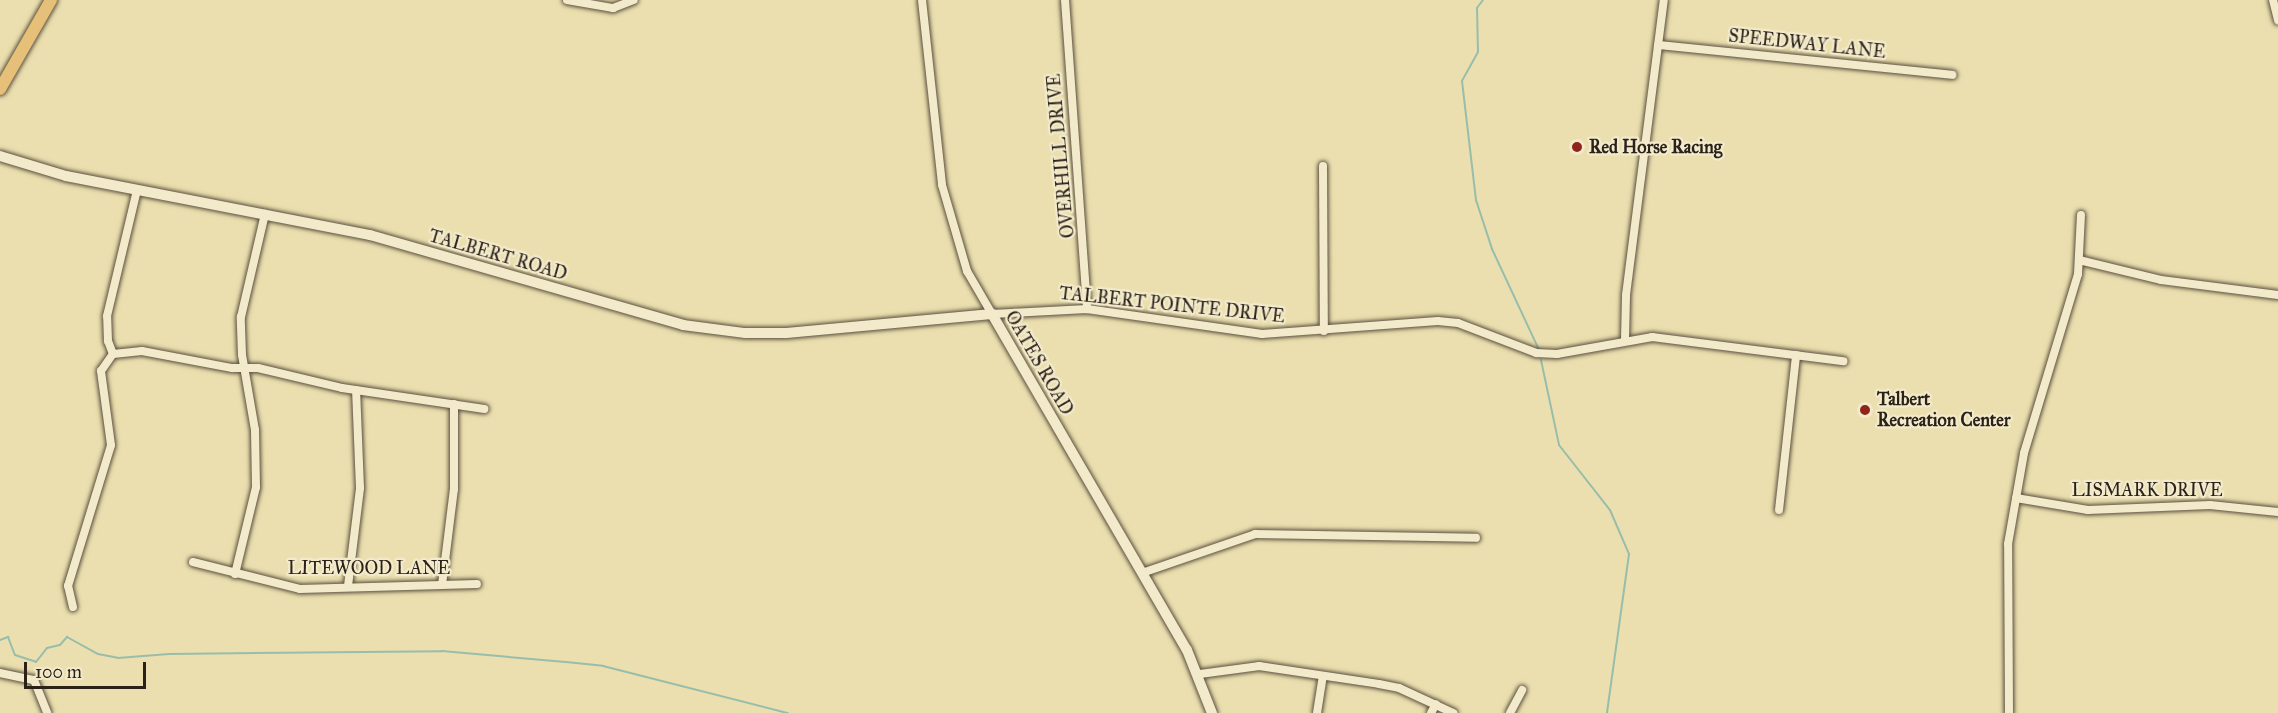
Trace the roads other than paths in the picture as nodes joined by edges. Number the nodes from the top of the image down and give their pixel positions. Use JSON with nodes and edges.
{"nodes":[{"id":1,"x":51,"y":0,"type":"edge"},
{"id":2,"x":567,"y":0,"type":"edge"},
{"id":3,"x":634,"y":0,"type":"edge"},
{"id":4,"x":922,"y":0,"type":"edge"},
{"id":5,"x":1065,"y":0,"type":"edge"},
{"id":6,"x":1664,"y":0,"type":"edge"},
{"id":7,"x":2272,"y":0,"type":"edge"},
{"id":8,"x":2278,"y":20,"type":"edge"},
{"id":9,"x":1658,"y":45,"type":"junction"},
{"id":10,"x":1952,"y":75,"type":"dead end"},
{"id":11,"x":0,"y":89,"type":"edge"},
{"id":12,"x":0,"y":156,"type":"edge"},
{"id":13,"x":1323,"y":166,"type":"dead end"},
{"id":14,"x":137,"y":190,"type":"junction"},
{"id":15,"x":265,"y":214,"type":"junction"},
{"id":16,"x":2081,"y":215,"type":"dead end"},
{"id":17,"x":2079,"y":260,"type":"junction"},
{"id":18,"x":2278,"y":295,"type":"edge"},
{"id":19,"x":1087,"y":309,"type":"junction"},
{"id":20,"x":992,"y":314,"type":"junction"},
{"id":21,"x":1324,"y":332,"type":"junction"},
{"id":22,"x":1625,"y":340,"type":"junction"},
{"id":23,"x":113,"y":354,"type":"junction"},
{"id":24,"x":1796,"y":355,"type":"junction"},
{"id":25,"x":1843,"y":361,"type":"dead end"},
{"id":26,"x":245,"y":367,"type":"junction"},
{"id":27,"x":356,"y":390,"type":"junction"},
{"id":28,"x":454,"y":404,"type":"junction"},
{"id":29,"x":484,"y":409,"type":"dead end"},
{"id":30,"x":2016,"y":498,"type":"junction"},
{"id":31,"x":1779,"y":510,"type":"dead end"},
{"id":32,"x":2278,"y":512,"type":"edge"},
{"id":33,"x":1476,"y":538,"type":"dead end"},
{"id":34,"x":193,"y":562,"type":"dead end"},
{"id":35,"x":1142,"y":573,"type":"junction"},
{"id":36,"x":235,"y":574,"type":"junction"},
{"id":37,"x":477,"y":584,"type":"dead end"},
{"id":38,"x":442,"y":585,"type":"junction"},
{"id":39,"x":348,"y":586,"type":"junction"},
{"id":40,"x":73,"y":607,"type":"dead end"},
{"id":41,"x":0,"y":673,"type":"edge"},
{"id":42,"x":1200,"y":674,"type":"junction"},
{"id":43,"x":1323,"y":676,"type":"junction"},
{"id":44,"x":1522,"y":690,"type":"dead end"},
{"id":45,"x":1436,"y":704,"type":"junction"},
{"id":46,"x":47,"y":713,"type":"edge"},
{"id":47,"x":1212,"y":713,"type":"edge"},
{"id":48,"x":1317,"y":713,"type":"edge"},
{"id":49,"x":1431,"y":713,"type":"edge"},
{"id":50,"x":1453,"y":713,"type":"edge"},
{"id":51,"x":1510,"y":713,"type":"edge"},
{"id":52,"x":2010,"y":713,"type":"edge"}],
"edges":[{"from":1,"to":11,"type":"main road"},
{"from":2,"to":3,"type":"street"},
{"from":4,"to":20,"type":"street","name":"OATES ROAD"},
{"from":5,"to":19,"type":"street","name":"OVERHILL DRIVE"},
{"from":6,"to":9,"type":"street"},
{"from":7,"to":8,"type":"street"},
{"from":9,"to":10,"type":"street","name":"SPEEDWAY LANE"},
{"from":9,"to":22,"type":"street"},
{"from":12,"to":14,"type":"street","name":"TALBERT ROAD"},
{"from":13,"to":21,"type":"street"},
{"from":14,"to":15,"type":"street","name":"TALBERT ROAD"},
{"from":14,"to":23,"type":"street"},
{"from":15,"to":20,"type":"street","name":"TALBERT ROAD"},
{"from":15,"to":26,"type":"street"},
{"from":16,"to":17,"type":"street"},
{"from":17,"to":18,"type":"street"},
{"from":17,"to":30,"type":"street"},
{"from":19,"to":20,"type":"street","name":"TALBERT POINTE DRIVE"},
{"from":19,"to":21,"type":"street","name":"TALBERT POINTE DRIVE"},
{"from":20,"to":35,"type":"street","name":"OATES ROAD"},
{"from":21,"to":22,"type":"street","name":"TALBERT POINTE DRIVE"},
{"from":22,"to":24,"type":"street","name":"TALBERT POINTE DRIVE"},
{"from":23,"to":26,"type":"street"},
{"from":23,"to":40,"type":"street"},
{"from":24,"to":25,"type":"street","name":"TALBERT POINTE DRIVE"},
{"from":24,"to":31,"type":"street"},
{"from":26,"to":27,"type":"street"},
{"from":26,"to":36,"type":"street"},
{"from":27,"to":28,"type":"street"},
{"from":27,"to":39,"type":"street"},
{"from":28,"to":29,"type":"street"},
{"from":28,"to":38,"type":"street"},
{"from":30,"to":32,"type":"street","name":"LISMARK DRIVE"},
{"from":30,"to":52,"type":"street"},
{"from":33,"to":35,"type":"street"},
{"from":34,"to":36,"type":"street","name":"LITEWOOD LANE"},
{"from":35,"to":42,"type":"street","name":"OATES ROAD"},
{"from":36,"to":39,"type":"street","name":"LITEWOOD LANE"},
{"from":37,"to":38,"type":"street","name":"LITEWOOD LANE"},
{"from":38,"to":39,"type":"street","name":"LITEWOOD LANE"},
{"from":41,"to":46,"type":"street"},
{"from":42,"to":43,"type":"street"},
{"from":42,"to":47,"type":"street","name":"OATES ROAD"},
{"from":43,"to":45,"type":"street"},
{"from":43,"to":48,"type":"street"},
{"from":44,"to":51,"type":"street"},
{"from":45,"to":49,"type":"street"},
{"from":45,"to":50,"type":"street"}]}
